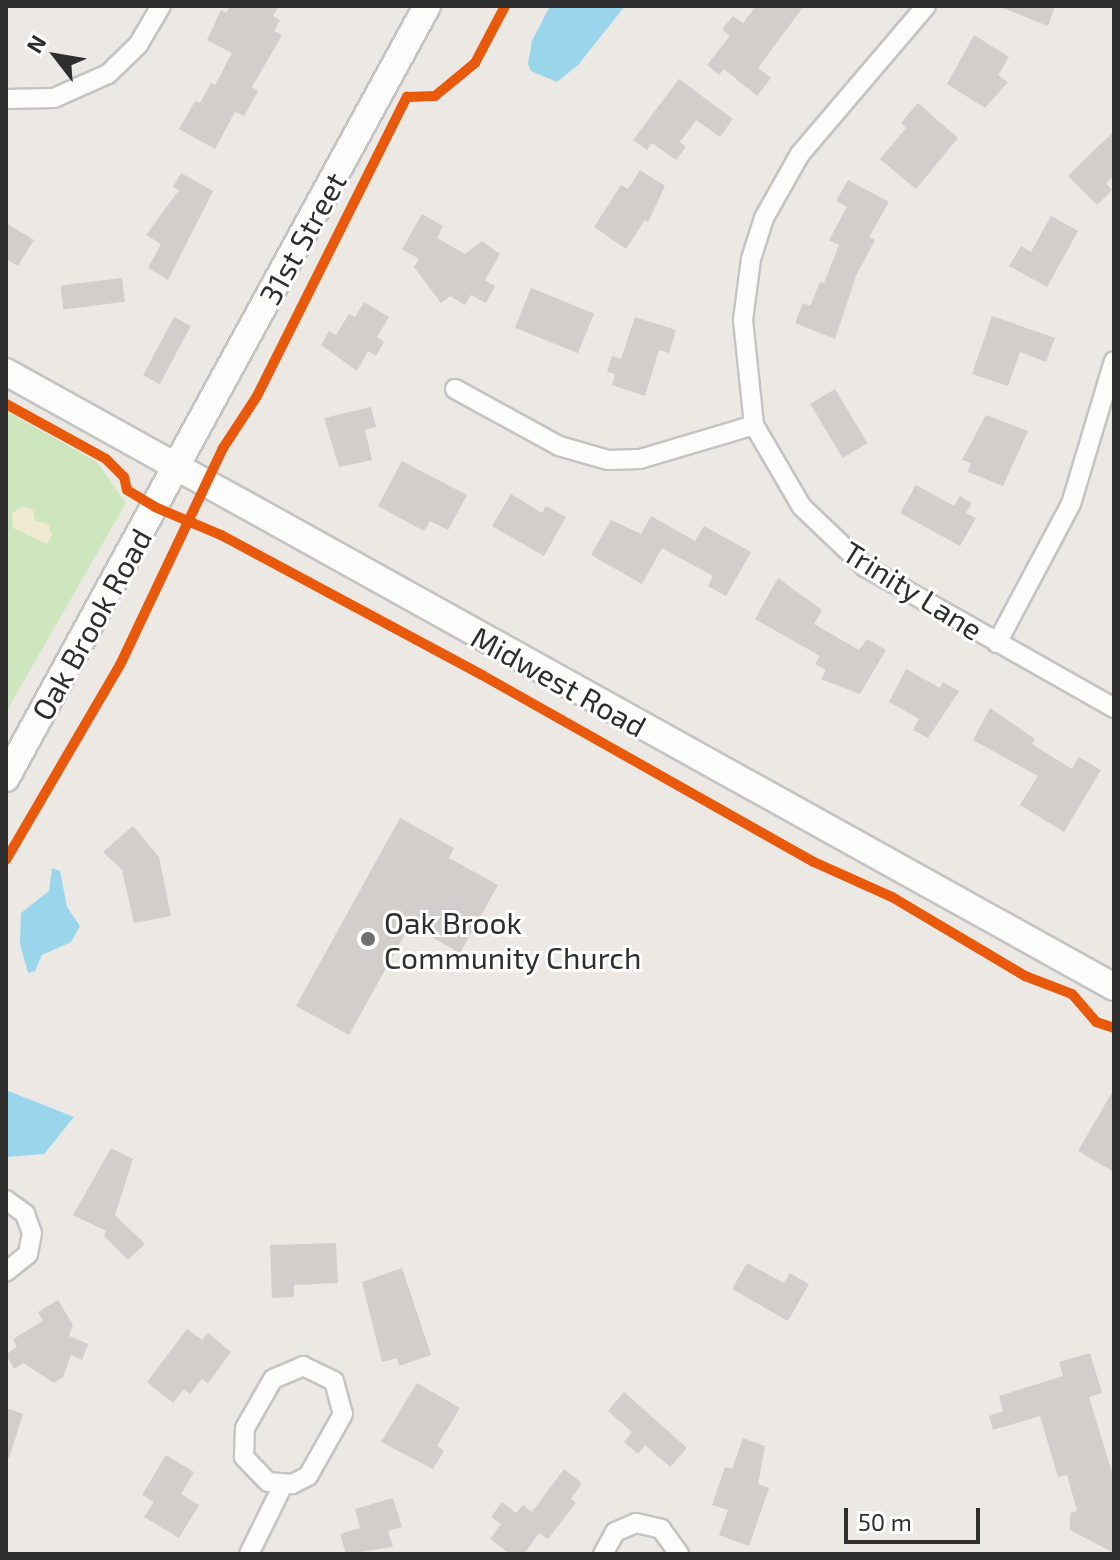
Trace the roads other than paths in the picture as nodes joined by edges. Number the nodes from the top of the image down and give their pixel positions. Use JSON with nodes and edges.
{"nodes":[{"id":1,"x":161,"y":6,"type":"edge"},
{"id":2,"x":427,"y":6,"type":"edge"},
{"id":3,"x":926,"y":6,"type":"edge"},
{"id":4,"x":6,"y":99,"type":"edge"},
{"id":5,"x":1114,"y":361,"type":"edge"},
{"id":6,"x":6,"y":372,"type":"edge"},
{"id":7,"x":455,"y":389,"type":"dead end"},
{"id":8,"x":754,"y":425,"type":"junction"},
{"id":9,"x":176,"y":469,"type":"junction"},
{"id":10,"x":997,"y":643,"type":"junction"},
{"id":11,"x":1114,"y":708,"type":"edge"},
{"id":12,"x":6,"y":778,"type":"edge"},
{"id":13,"x":1114,"y":987,"type":"edge"},
{"id":14,"x":6,"y":1200,"type":"edge"},
{"id":15,"x":6,"y":1272,"type":"edge"},
{"id":16,"x":283,"y":1485,"type":"junction"},
{"id":17,"x":249,"y":1554,"type":"edge"},
{"id":18,"x":603,"y":1554,"type":"edge"},
{"id":19,"x":679,"y":1554,"type":"edge"}],
"edges":[{"from":1,"to":4,"type":"street"},
{"from":2,"to":9,"type":"main road","name":"31st Street"},
{"from":3,"to":8,"type":"street","name":"Trinity Lane"},
{"from":5,"to":10,"type":"street"},
{"from":6,"to":9,"type":"main road","name":"Midwest Road"},
{"from":7,"to":8,"type":"street"},
{"from":8,"to":10,"type":"street","name":"Trinity Lane"},
{"from":9,"to":12,"type":"main road","name":"Oak Brook Road"},
{"from":9,"to":13,"type":"main road","name":"Midwest Road"},
{"from":10,"to":11,"type":"street","name":"Trinity Lane"},
{"from":14,"to":15,"type":"street"},
{"from":16,"to":16,"type":"street"},
{"from":16,"to":17,"type":"street"},
{"from":18,"to":19,"type":"street"}]}
